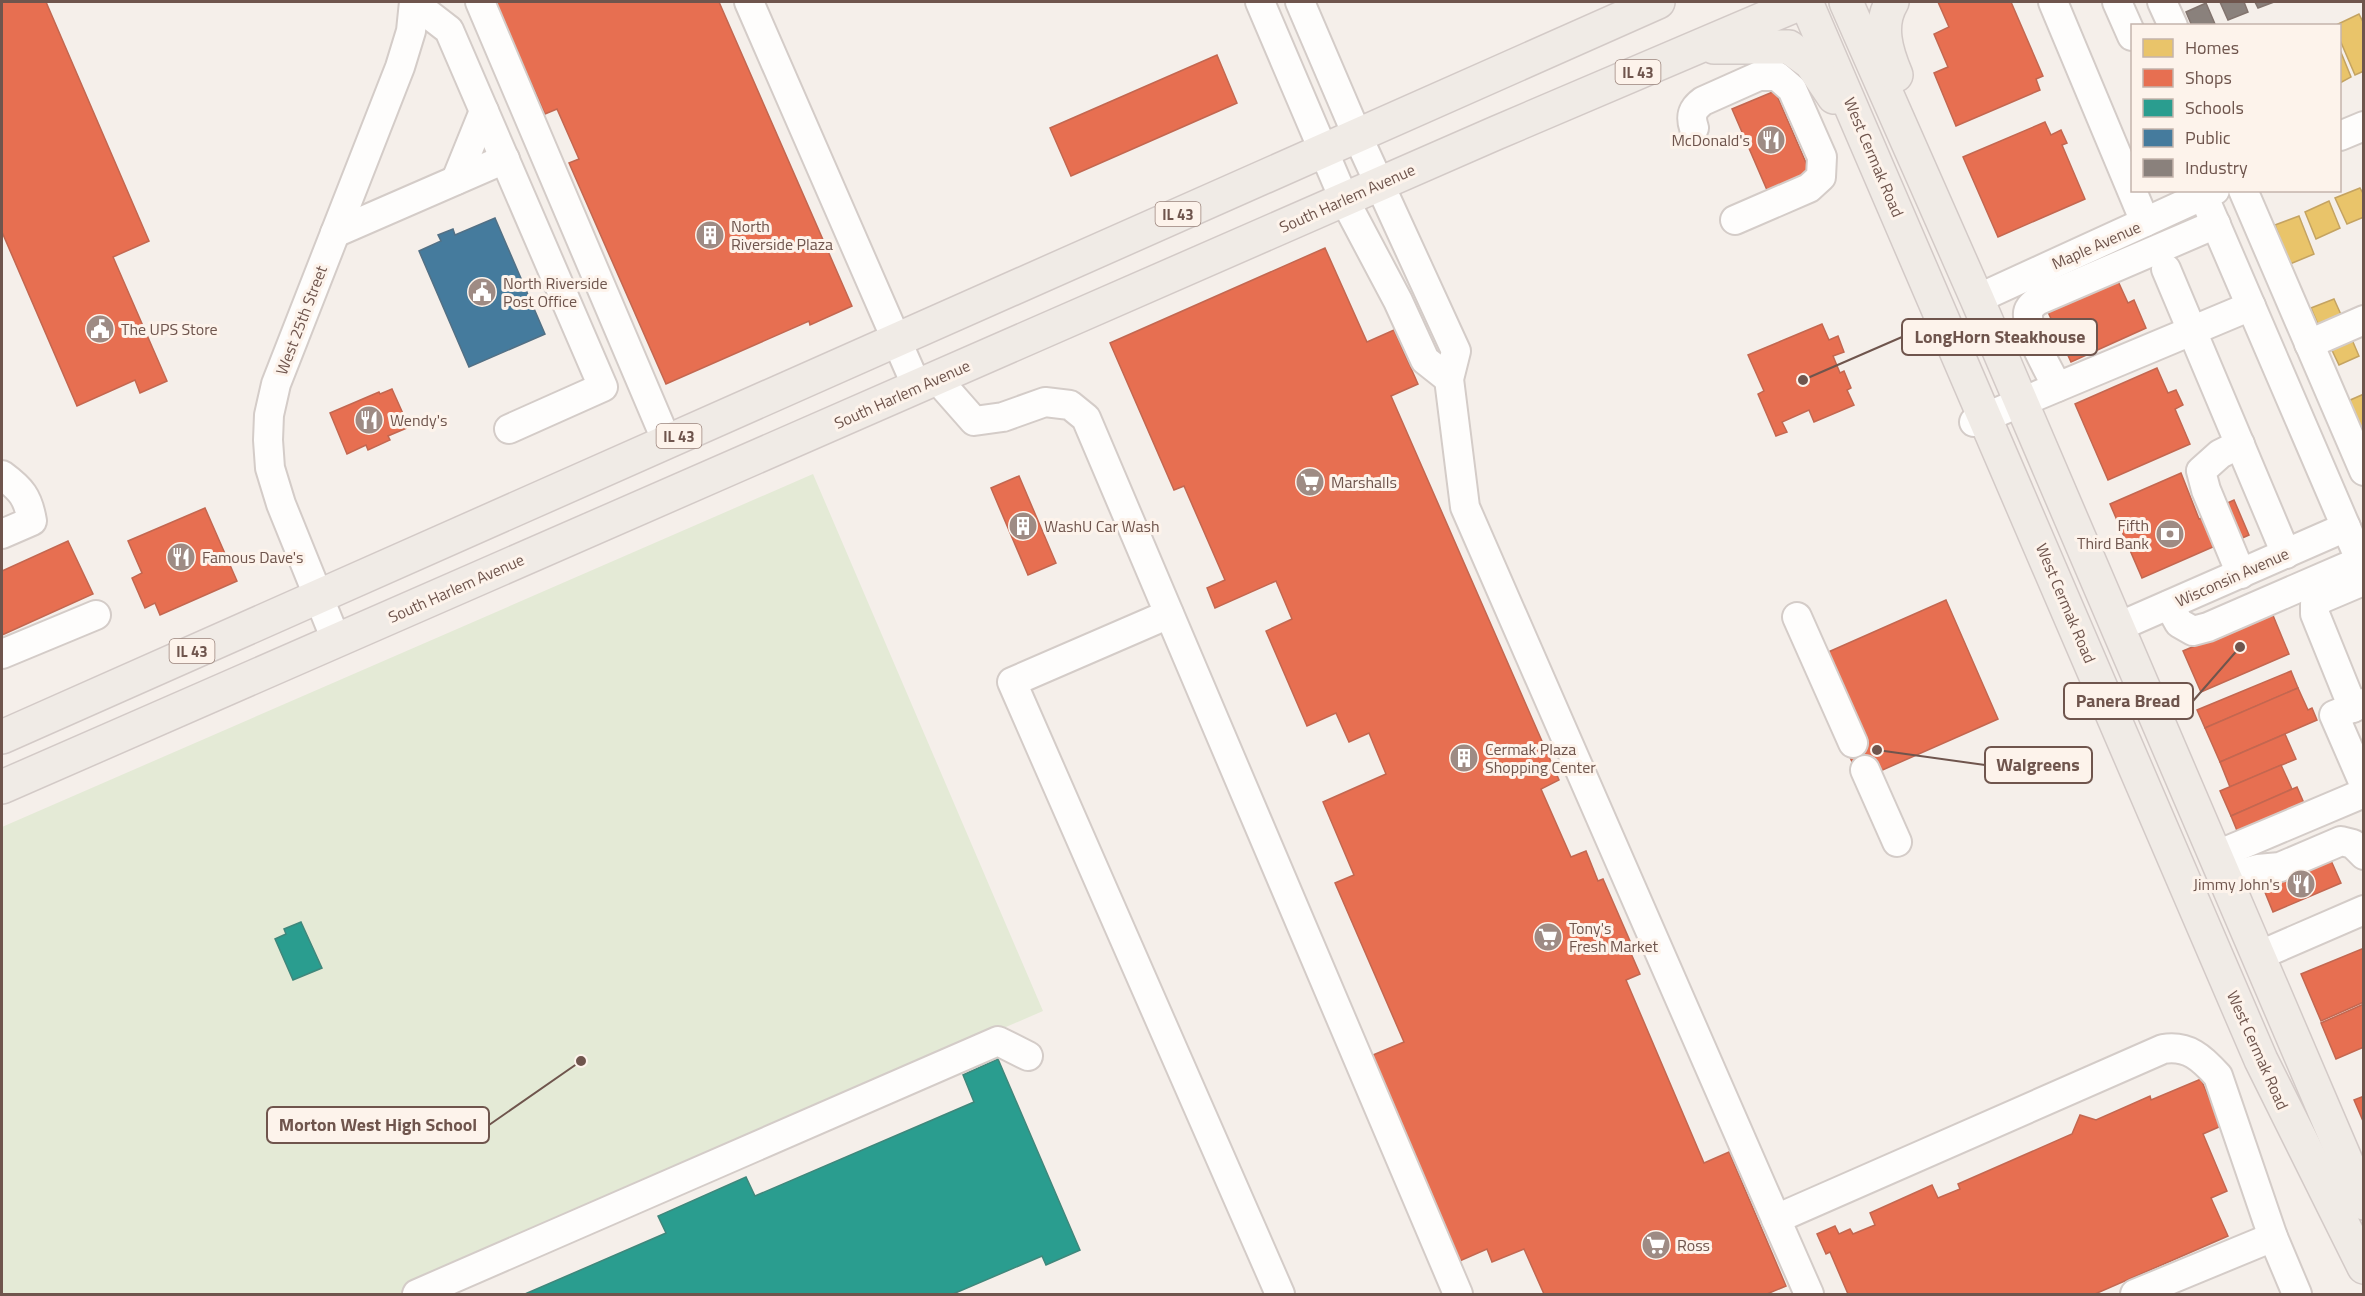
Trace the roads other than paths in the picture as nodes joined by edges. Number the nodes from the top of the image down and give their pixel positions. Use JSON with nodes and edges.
{"nodes":[{"id":1,"x":414,"y":2,"type":"edge"},
{"id":2,"x":480,"y":2,"type":"edge"},
{"id":3,"x":750,"y":2,"type":"edge"},
{"id":4,"x":1260,"y":2,"type":"edge"},
{"id":5,"x":1300,"y":2,"type":"edge"},
{"id":6,"x":1658,"y":2,"type":"edge"},
{"id":7,"x":1805,"y":2,"type":"edge"},
{"id":8,"x":1846,"y":2,"type":"edge"},
{"id":9,"x":1892,"y":2,"type":"edge"},
{"id":10,"x":2053,"y":2,"type":"edge"},
{"id":11,"x":2117,"y":2,"type":"edge"},
{"id":12,"x":2131,"y":32,"type":"edge"},
{"id":13,"x":1697,"y":47,"type":"junction"},
{"id":14,"x":484,"y":111,"type":"junction"},
{"id":15,"x":2364,"y":126,"type":"edge"},
{"id":16,"x":1694,"y":128,"type":"dead end"},
{"id":17,"x":1357,"y":135,"type":"junction"},
{"id":18,"x":2341,"y":136,"type":"edge"},
{"id":19,"x":1868,"y":141,"type":"junction"},
{"id":20,"x":1906,"y":141,"type":"junction"},
{"id":21,"x":1323,"y":149,"type":"junction"},
{"id":22,"x":505,"y":159,"type":"junction"},
{"id":23,"x":456,"y":180,"type":"junction"},
{"id":24,"x":1379,"y":184,"type":"junction"},
{"id":25,"x":2131,"y":189,"type":"edge"},
{"id":26,"x":2132,"y":192,"type":"edge"},
{"id":27,"x":2207,"y":192,"type":"edge"},
{"id":28,"x":2244,"y":192,"type":"edge"},
{"id":29,"x":1344,"y":199,"type":"junction"},
{"id":30,"x":1735,"y":220,"type":"dead end"},
{"id":31,"x":2145,"y":222,"type":"junction"},
{"id":32,"x":2216,"y":224,"type":"junction"},
{"id":33,"x":335,"y":233,"type":"junction"},
{"id":34,"x":2166,"y":269,"type":"dead end"},
{"id":35,"x":1977,"y":298,"type":"junction"},
{"id":36,"x":2251,"y":306,"type":"junction"},
{"id":37,"x":2364,"y":320,"type":"edge"},
{"id":38,"x":2192,"y":330,"type":"junction"},
{"id":39,"x":897,"y":340,"type":"junction"},
{"id":40,"x":2309,"y":344,"type":"junction"},
{"id":41,"x":1449,"y":379,"type":"junction"},
{"id":42,"x":927,"y":383,"type":"junction"},
{"id":43,"x":2057,"y":387,"type":"junction"},
{"id":44,"x":2021,"y":402,"type":"junction"},
{"id":45,"x":1980,"y":420,"type":"junction"},
{"id":46,"x":509,"y":429,"type":"dead end"},
{"id":47,"x":667,"y":442,"type":"junction"},
{"id":48,"x":2240,"y":444,"type":"junction"},
{"id":49,"x":2364,"y":471,"type":"edge"},
{"id":50,"x":2,"y":475,"type":"edge"},
{"id":51,"x":2346,"y":528,"type":"junction"},
{"id":52,"x":2,"y":534,"type":"edge"},
{"id":53,"x":2286,"y":554,"type":"junction"},
{"id":54,"x":2362,"y":570,"type":"edge"},
{"id":55,"x":2241,"y":574,"type":"junction"},
{"id":56,"x":317,"y":596,"type":"junction"},
{"id":57,"x":2169,"y":605,"type":"junction"},
{"id":58,"x":1169,"y":614,"type":"junction"},
{"id":59,"x":96,"y":615,"type":"dead end"},
{"id":60,"x":1797,"y":618,"type":"dead end"},
{"id":61,"x":2118,"y":627,"type":"junction"},
{"id":62,"x":336,"y":640,"type":"junction"},
{"id":63,"x":2,"y":654,"type":"edge"},
{"id":64,"x":2358,"y":705,"type":"edge"},
{"id":65,"x":2,"y":737,"type":"edge"},
{"id":66,"x":1853,"y":743,"type":"dead end"},
{"id":67,"x":1865,"y":770,"type":"dead end"},
{"id":68,"x":2364,"y":784,"type":"edge"},
{"id":69,"x":2,"y":787,"type":"edge"},
{"id":70,"x":2364,"y":793,"type":"edge"},
{"id":71,"x":1897,"y":842,"type":"dead end"},
{"id":72,"x":2364,"y":855,"type":"edge"},
{"id":73,"x":2220,"y":867,"type":"junction"},
{"id":74,"x":2364,"y":910,"type":"edge"},
{"id":75,"x":2258,"y":956,"type":"junction"},
{"id":76,"x":1028,"y":1056,"type":"dead end"},
{"id":77,"x":2364,"y":1203,"type":"edge"},
{"id":78,"x":1776,"y":1219,"type":"junction"},
{"id":79,"x":2273,"y":1237,"type":"junction"},
{"id":80,"x":2364,"y":1267,"type":"edge"},
{"id":81,"x":417,"y":1294,"type":"edge"},
{"id":82,"x":1280,"y":1294,"type":"edge"},
{"id":83,"x":1458,"y":1294,"type":"edge"},
{"id":84,"x":1809,"y":1294,"type":"edge"},
{"id":85,"x":2135,"y":1294,"type":"edge"},
{"id":86,"x":2296,"y":1294,"type":"edge"}],
"edges":[{"from":1,"to":14,"type":"street"},
{"from":1,"to":33,"type":"street","name":"West 25th Street"},
{"from":2,"to":47,"type":"street"},
{"from":3,"to":39,"type":"street"},
{"from":4,"to":21,"type":"street"},
{"from":5,"to":17,"type":"street"},
{"from":6,"to":17,"type":"main road","number":"IL 43"},
{"from":7,"to":13,"type":"main road","name":"South Harlem Avenue","number":"IL 43"},
{"from":7,"to":19,"type":"main road","name":"West Cermak Road"},
{"from":8,"to":20,"type":"main road"},
{"from":9,"to":20,"type":"main road"},
{"from":10,"to":25,"type":"street"},
{"from":11,"to":12,"type":"street"},
{"from":13,"to":19,"type":"main road"},
{"from":13,"to":24,"type":"main road","name":"South Harlem Avenue","number":"IL 43"},
{"from":14,"to":22,"type":"street"},
{"from":14,"to":23,"type":"street"},
{"from":15,"to":18,"type":"street"},
{"from":16,"to":30,"type":"street"},
{"from":17,"to":21,"type":"main road","number":"IL 43"},
{"from":17,"to":24,"type":"street"},
{"from":19,"to":45,"type":"main road","name":"West Cermak Road"},
{"from":20,"to":35,"type":"main road"},
{"from":21,"to":29,"type":"street"},
{"from":21,"to":39,"type":"main road","number":"IL 43"},
{"from":22,"to":23,"type":"street"},
{"from":22,"to":46,"type":"street"},
{"from":23,"to":33,"type":"street"},
{"from":24,"to":29,"type":"main road","name":"South Harlem Avenue","number":"IL 43"},
{"from":24,"to":41,"type":"street"},
{"from":26,"to":31,"type":"street"},
{"from":27,"to":31,"type":"street","name":"Maple Avenue"},
{"from":27,"to":32,"type":"street"},
{"from":28,"to":40,"type":"street"},
{"from":29,"to":41,"type":"street"},
{"from":29,"to":42,"type":"main road","name":"South Harlem Avenue","number":"IL 43"},
{"from":31,"to":35,"type":"street","name":"Maple Avenue"},
{"from":32,"to":36,"type":"street"},
{"from":32,"to":43,"type":"street"},
{"from":33,"to":56,"type":"street","name":"West 25th Street"},
{"from":34,"to":38,"type":"street"},
{"from":35,"to":44,"type":"main road"},
{"from":36,"to":38,"type":"street"},
{"from":36,"to":51,"type":"street"},
{"from":37,"to":40,"type":"street"},
{"from":38,"to":43,"type":"street"},
{"from":38,"to":48,"type":"street"},
{"from":39,"to":42,"type":"street"},
{"from":39,"to":47,"type":"main road","number":"IL 43"},
{"from":40,"to":49,"type":"street"},
{"from":41,"to":78,"type":"street"},
{"from":42,"to":58,"type":"street"},
{"from":42,"to":62,"type":"main road","name":"South Harlem Avenue","number":"IL 43"},
{"from":43,"to":44,"type":"street"},
{"from":44,"to":45,"type":"street"},
{"from":44,"to":61,"type":"main road"},
{"from":45,"to":80,"type":"main road","name":"West Cermak Road"},
{"from":47,"to":56,"type":"main road","number":"IL 43"},
{"from":48,"to":53,"type":"street"},
{"from":48,"to":55,"type":"street"},
{"from":50,"to":52,"type":"street"},
{"from":51,"to":53,"type":"street","name":"Wisconsin Avenue"},
{"from":51,"to":54,"type":"street"},
{"from":53,"to":55,"type":"street","name":"Wisconsin Avenue"},
{"from":54,"to":57,"type":"street"},
{"from":54,"to":64,"type":"street"},
{"from":55,"to":57,"type":"street","name":"Wisconsin Avenue"},
{"from":56,"to":62,"type":"street","name":"West 25th Street"},
{"from":56,"to":65,"type":"main road","number":"IL 43"},
{"from":57,"to":61,"type":"street","name":"Wisconsin Avenue"},
{"from":58,"to":82,"type":"street"},
{"from":58,"to":83,"type":"street"},
{"from":59,"to":63,"type":"street"},
{"from":60,"to":66,"type":"street"},
{"from":61,"to":73,"type":"main road"},
{"from":62,"to":69,"type":"main road","name":"South Harlem Avenue","number":"IL 43"},
{"from":64,"to":68,"type":"street"},
{"from":67,"to":71,"type":"street"},
{"from":70,"to":73,"type":"street"},
{"from":72,"to":73,"type":"street"},
{"from":73,"to":75,"type":"main road"},
{"from":74,"to":75,"type":"street"},
{"from":75,"to":77,"type":"main road"},
{"from":76,"to":81,"type":"street"},
{"from":78,"to":79,"type":"street"},
{"from":78,"to":84,"type":"street"},
{"from":79,"to":85,"type":"street"},
{"from":79,"to":86,"type":"street"}]}
